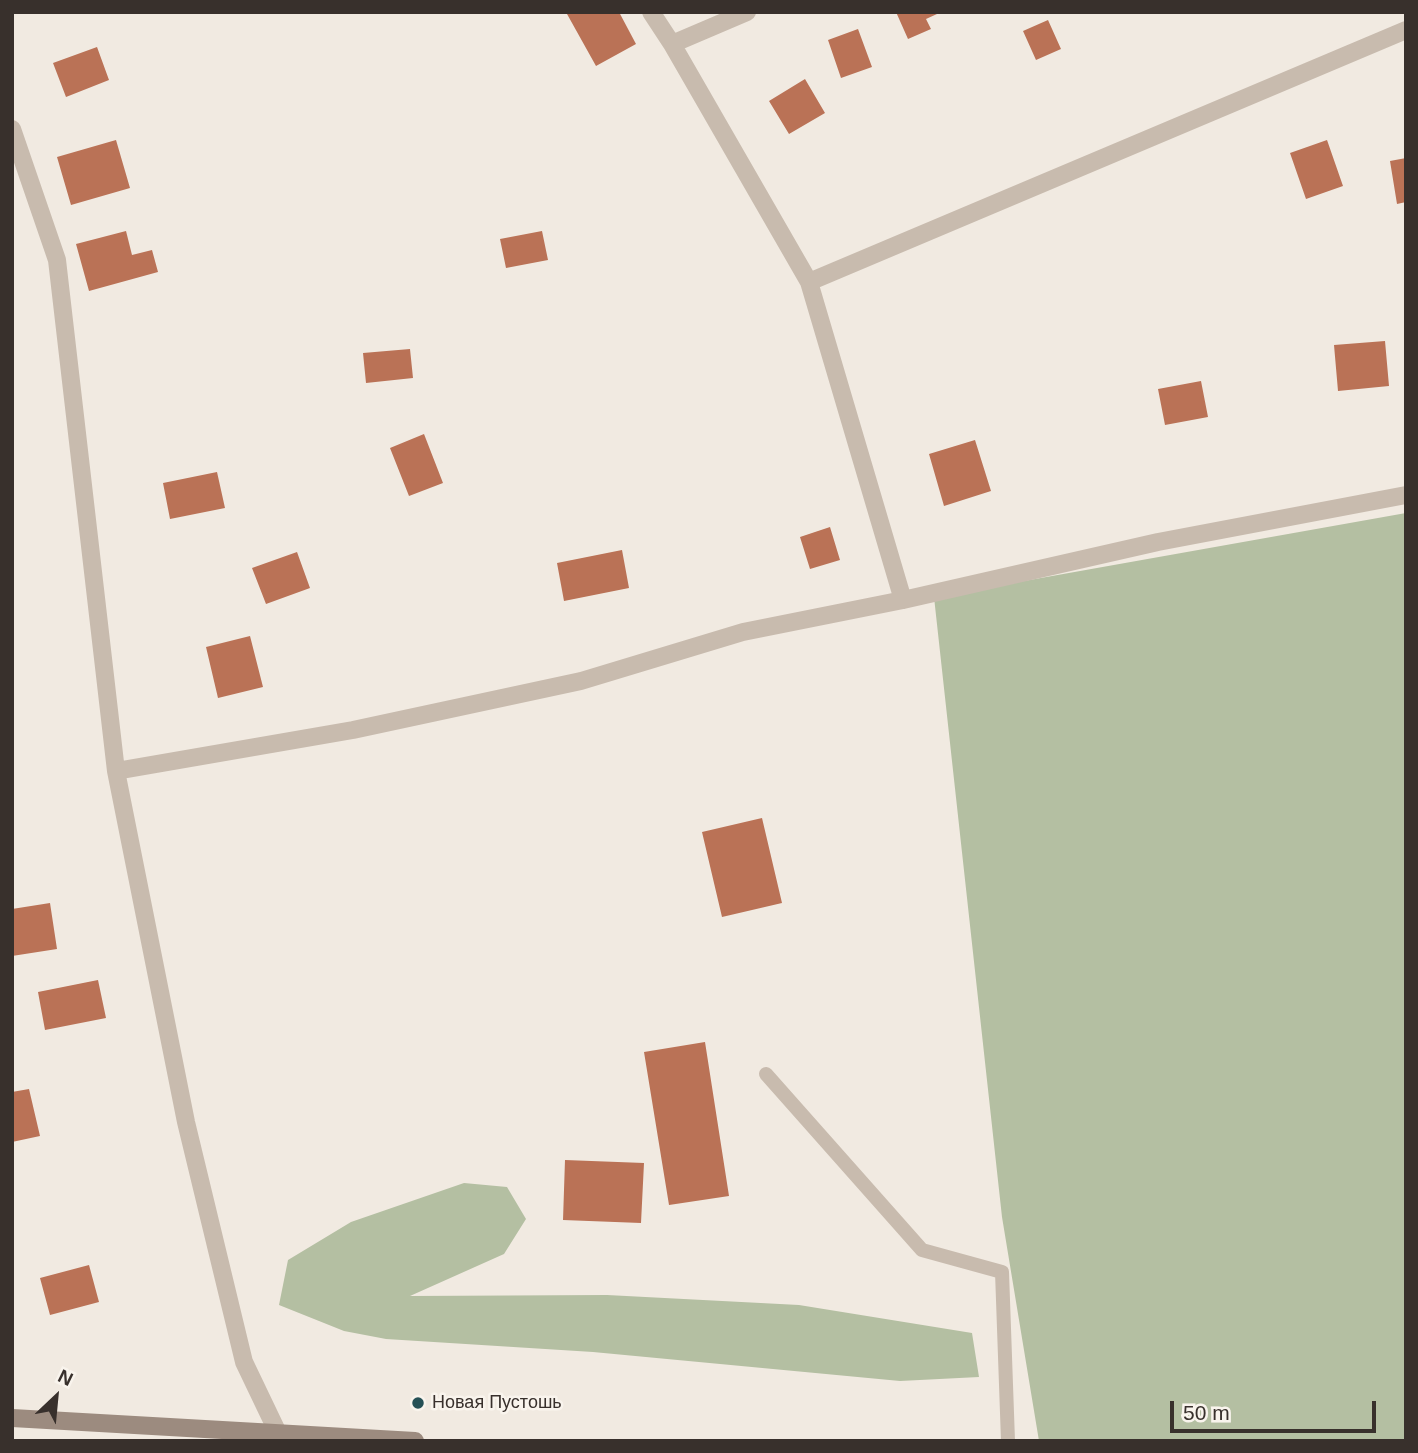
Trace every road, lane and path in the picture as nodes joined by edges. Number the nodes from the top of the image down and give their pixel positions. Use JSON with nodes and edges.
{"nodes":[{"id":1,"x":651,"y":12,"type":"edge"},
{"id":2,"x":747,"y":12,"type":"edge"},
{"id":3,"x":1406,"y":30,"type":"edge"},
{"id":4,"x":672,"y":44,"type":"junction"},
{"id":5,"x":12,"y":129,"type":"edge"},
{"id":6,"x":809,"y":282,"type":"junction"},
{"id":7,"x":1406,"y":495,"type":"edge"},
{"id":8,"x":903,"y":600,"type":"junction"},
{"id":9,"x":116,"y":771,"type":"junction"},
{"id":10,"x":766,"y":1074,"type":"dead end"},
{"id":11,"x":12,"y":1418,"type":"edge"},
{"id":12,"x":280,"y":1436,"type":"edge"},
{"id":13,"x":415,"y":1441,"type":"edge"},
{"id":14,"x":1008,"y":1441,"type":"edge"}],
"edges":[{"from":1,"to":4,"type":"street"},
{"from":2,"to":4,"type":"street"},
{"from":3,"to":6,"type":"street"},
{"from":4,"to":6,"type":"street"},
{"from":5,"to":9,"type":"street"},
{"from":6,"to":8,"type":"street"},
{"from":7,"to":8,"type":"street"},
{"from":8,"to":9,"type":"street"},
{"from":9,"to":12,"type":"street"},
{"from":10,"to":14,"type":"lane"},
{"from":11,"to":12,"type":"street"},
{"from":12,"to":13,"type":"street"}]}
